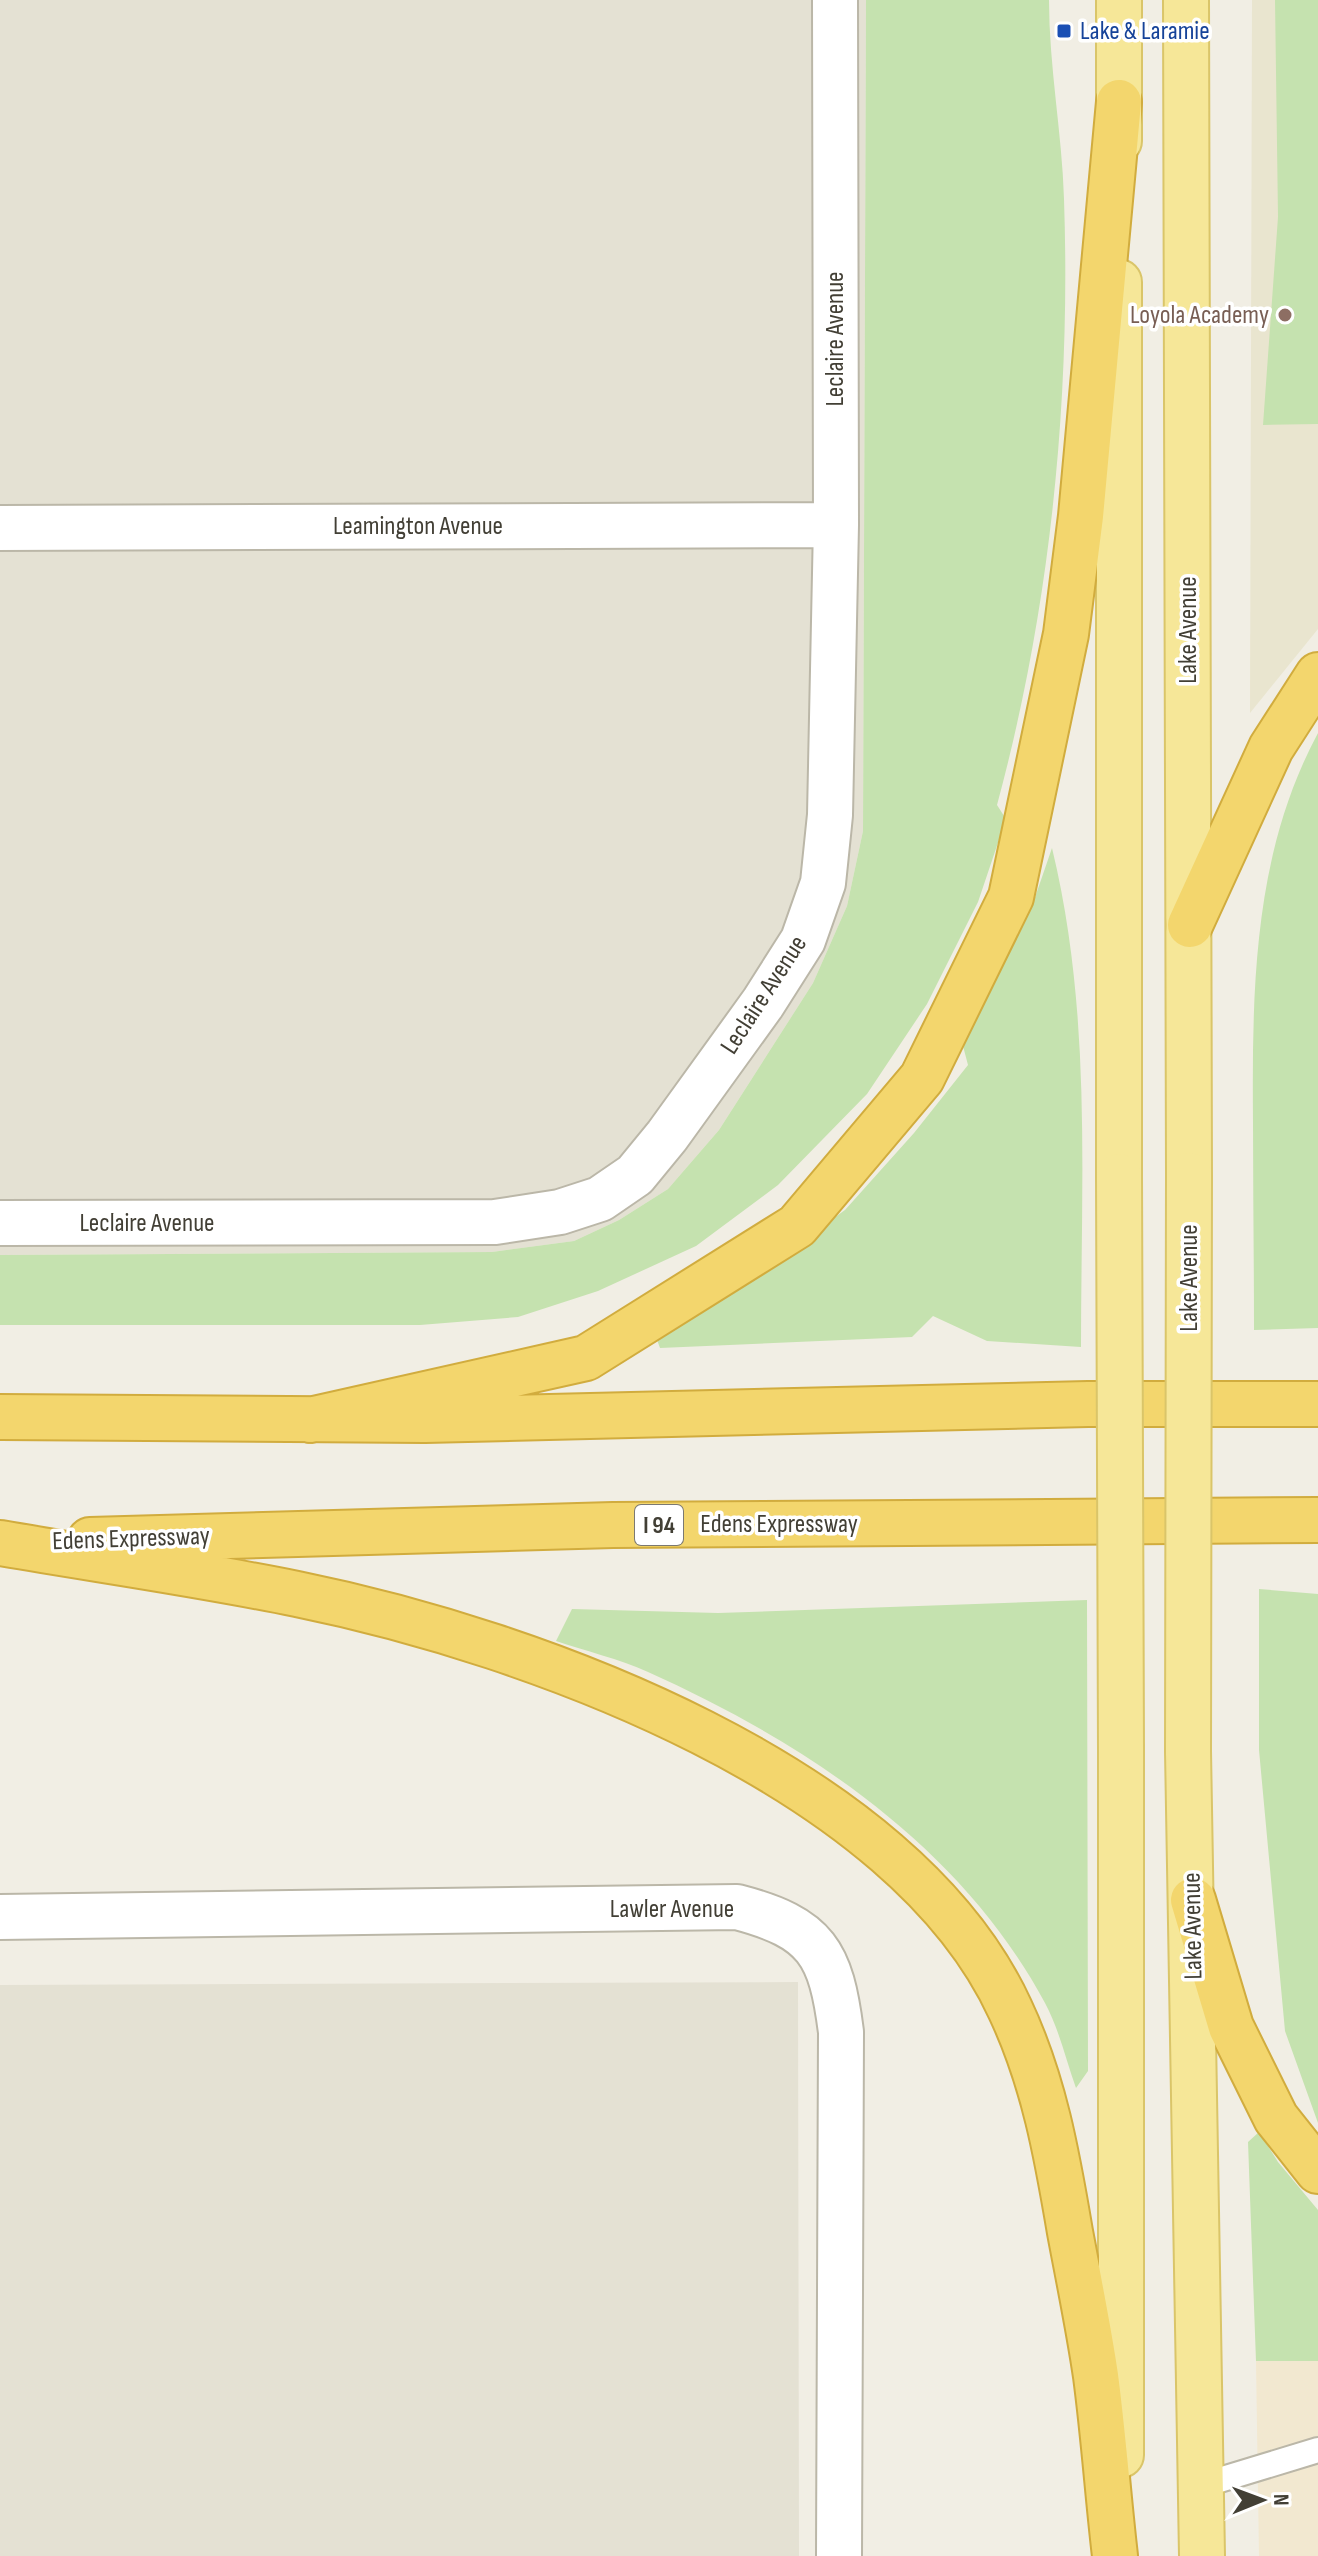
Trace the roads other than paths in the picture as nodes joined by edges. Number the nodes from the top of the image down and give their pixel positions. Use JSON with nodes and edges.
{"nodes":[{"id":1,"x":835,"y":0,"type":"edge"},
{"id":2,"x":1119,"y":0,"type":"edge"},
{"id":3,"x":1186,"y":0,"type":"edge"},
{"id":4,"x":1119,"y":102,"type":"junction"},
{"id":5,"x":836,"y":525,"type":"junction"},
{"id":6,"x":0,"y":528,"type":"edge"},
{"id":7,"x":1318,"y":675,"type":"edge"},
{"id":8,"x":1190,"y":925,"type":"junction"},
{"id":9,"x":0,"y":1223,"type":"edge"},
{"id":10,"x":1318,"y":1404,"type":"edge"},
{"id":11,"x":0,"y":1417,"type":"edge"},
{"id":12,"x":310,"y":1420,"type":"junction"},
{"id":13,"x":1318,"y":1520,"type":"edge"},
{"id":14,"x":0,"y":1543,"type":"edge"},
{"id":15,"x":1193,"y":1900,"type":"junction"},
{"id":16,"x":0,"y":1917,"type":"edge"},
{"id":17,"x":1318,"y":2171,"type":"edge"},
{"id":18,"x":1318,"y":2450,"type":"edge"},
{"id":19,"x":1203,"y":2485,"type":"junction"},
{"id":20,"x":839,"y":2556,"type":"edge"},
{"id":21,"x":1117,"y":2556,"type":"edge"},
{"id":22,"x":1202,"y":2556,"type":"edge"}],
"edges":[{"from":1,"to":5,"type":"street","name":"Leclaire Avenue"},
{"from":2,"to":4,"type":"main road"},
{"from":3,"to":8,"type":"main road","name":"Lake Avenue"},
{"from":4,"to":12,"type":"highway"},
{"from":4,"to":21,"type":"main road","bridge":true},
{"from":5,"to":6,"type":"street","name":"Leamington Avenue"},
{"from":5,"to":9,"type":"street","name":"Leclaire Avenue"},
{"from":7,"to":8,"type":"highway"},
{"from":8,"to":15,"type":"main road","name":"Lake Avenue","bridge":true},
{"from":10,"to":12,"type":"highway"},
{"from":11,"to":12,"type":"highway"},
{"from":13,"to":14,"type":"highway","name":"Edens Expressway","number":"I 94"},
{"from":14,"to":21,"type":"highway"},
{"from":15,"to":17,"type":"highway"},
{"from":15,"to":19,"type":"main road","name":"Lake Avenue"},
{"from":16,"to":20,"type":"street","name":"Lawler Avenue"},
{"from":18,"to":19,"type":"lane"},
{"from":19,"to":22,"type":"main road","name":"Lake Avenue"}]}
